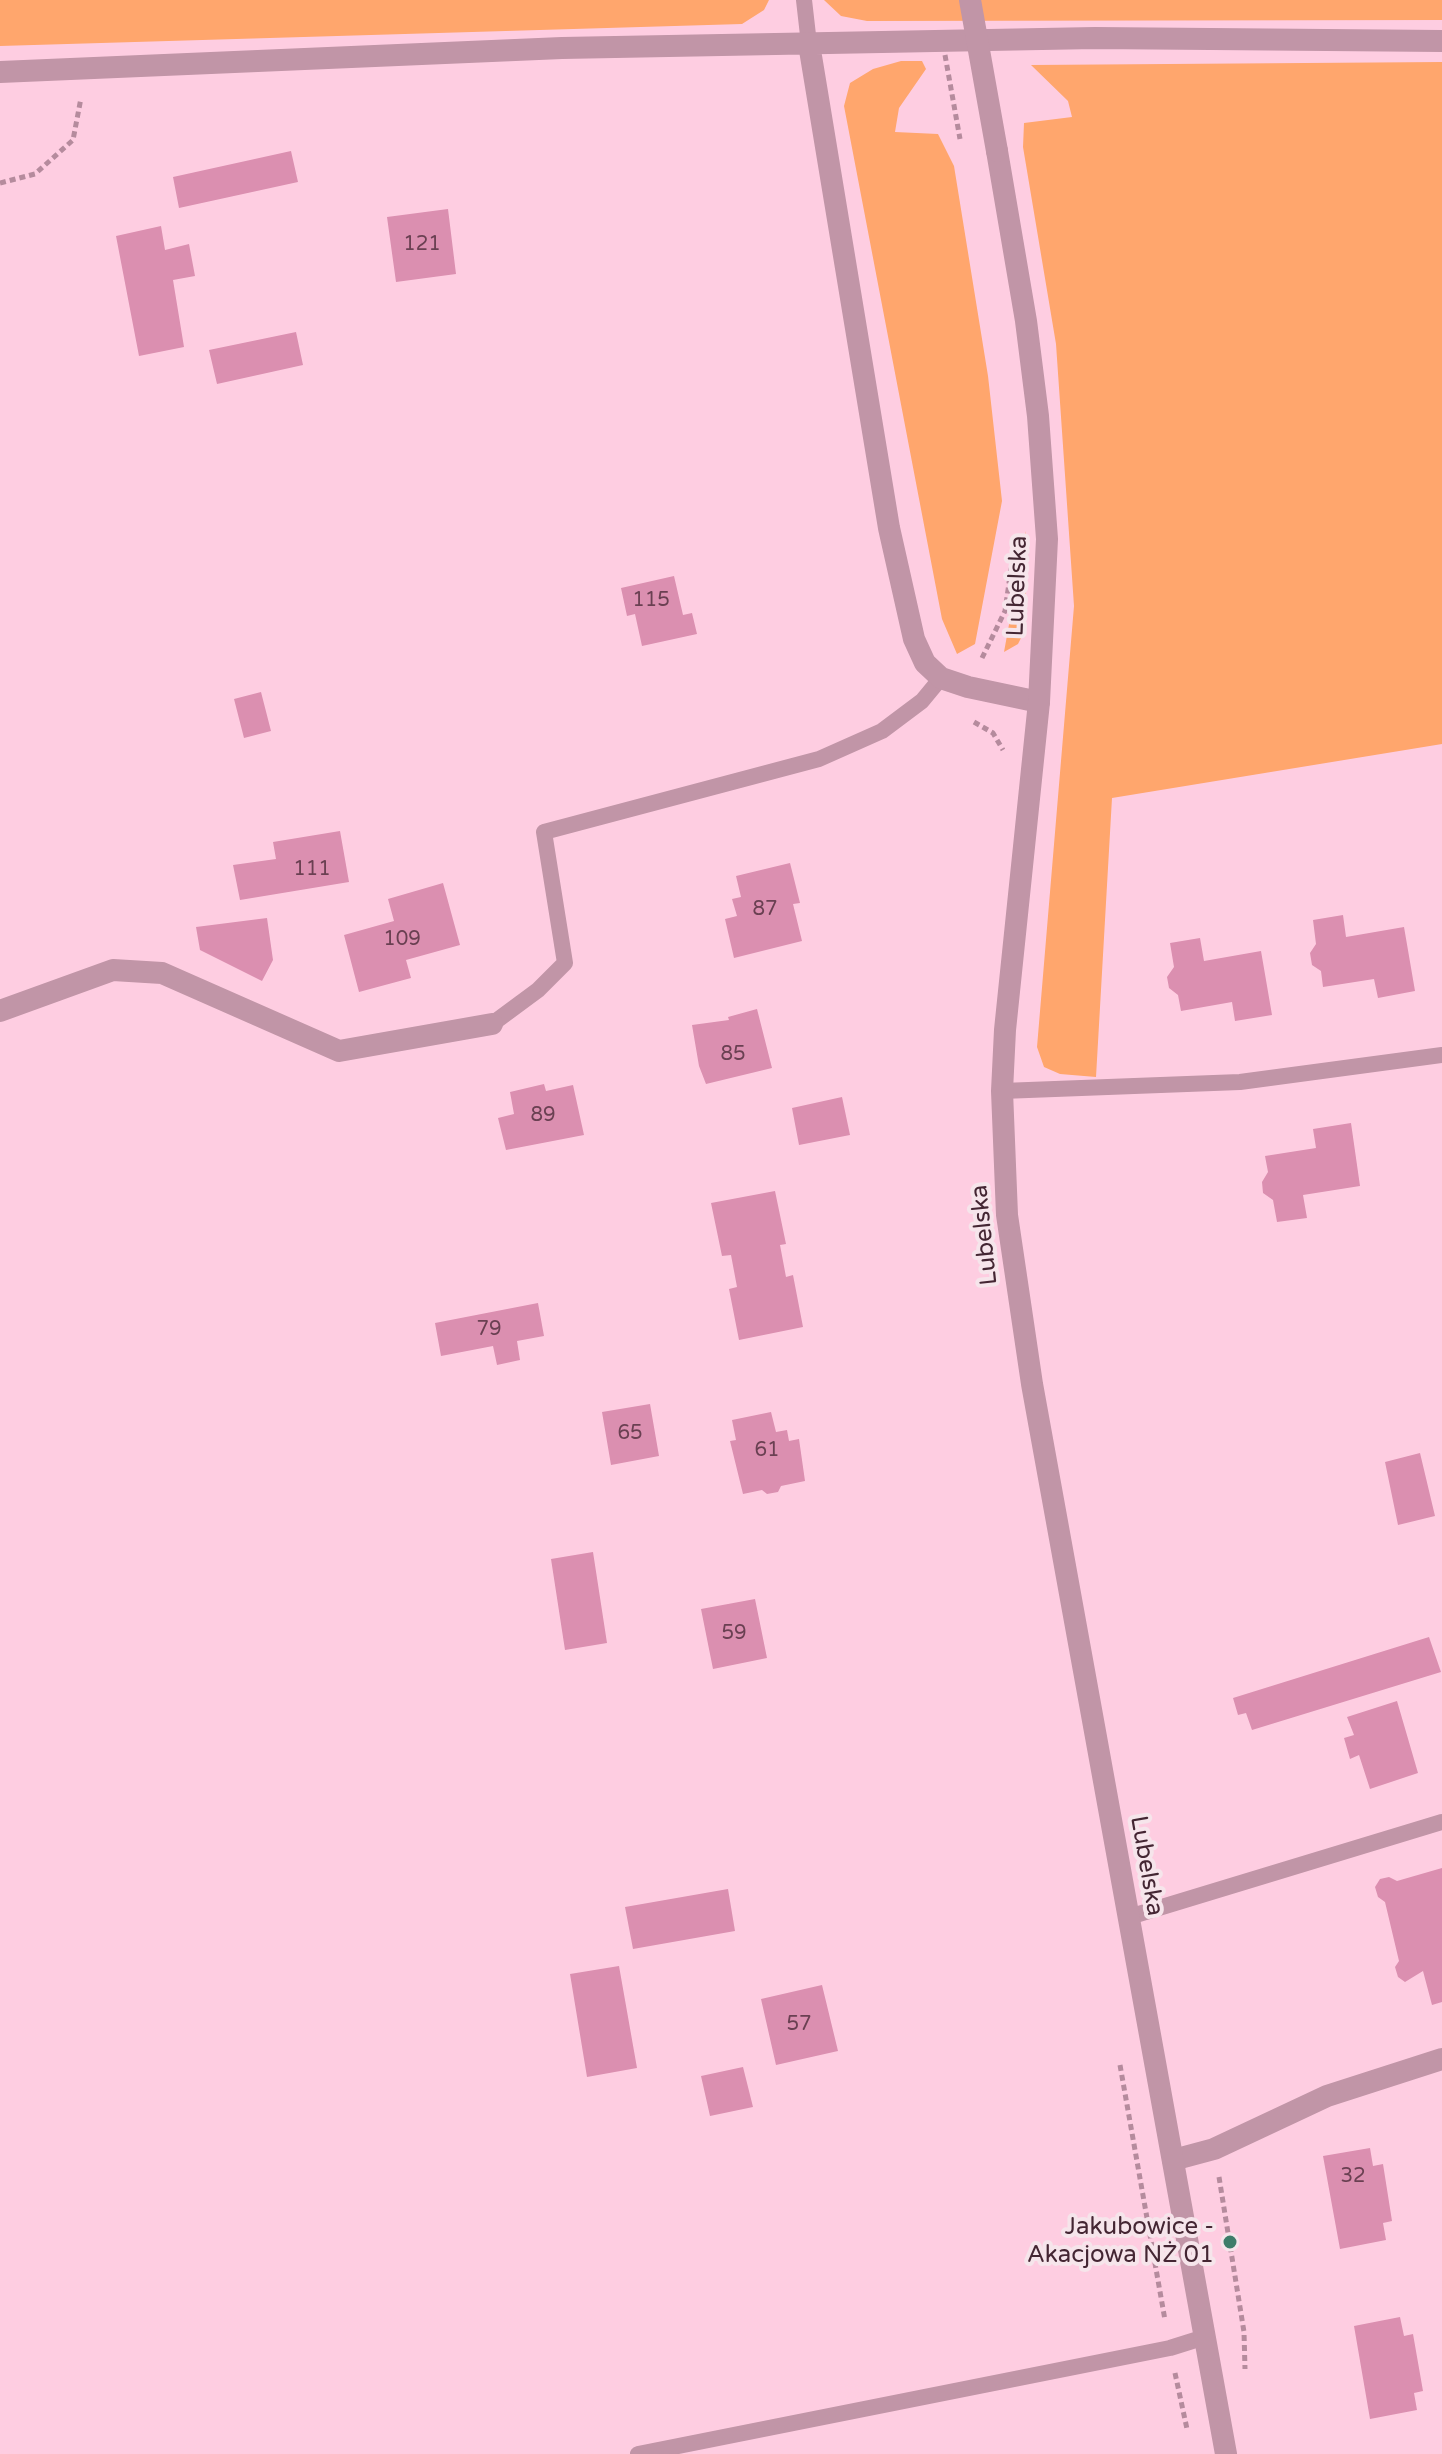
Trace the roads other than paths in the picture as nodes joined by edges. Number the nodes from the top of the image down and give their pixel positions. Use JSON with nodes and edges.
{"nodes":[{"id":1,"x":804,"y":0,"type":"edge"},
{"id":2,"x":970,"y":0,"type":"edge"},
{"id":3,"x":1442,"y":41,"type":"edge"},
{"id":4,"x":809,"y":44,"type":"junction"},
{"id":5,"x":0,"y":72,"type":"edge"},
{"id":6,"x":941,"y":678,"type":"junction"},
{"id":7,"x":1039,"y":702,"type":"junction"},
{"id":8,"x":0,"y":1011,"type":"edge"},
{"id":9,"x":492,"y":1024,"type":"joint"},
{"id":10,"x":1442,"y":1055,"type":"edge"},
{"id":11,"x":1002,"y":1091,"type":"junction"},
{"id":12,"x":1442,"y":1822,"type":"edge"},
{"id":13,"x":1129,"y":1917,"type":"junction"},
{"id":14,"x":1442,"y":2060,"type":"edge"},
{"id":15,"x":1173,"y":2160,"type":"junction"},
{"id":16,"x":1205,"y":2337,"type":"junction"},
{"id":17,"x":638,"y":2454,"type":"edge"},
{"id":18,"x":1226,"y":2454,"type":"edge"}],
"edges":[{"from":1,"to":4,"type":"lane"},
{"from":2,"to":7,"type":"street","name":"Lubelska","bridge":true},
{"from":3,"to":4,"type":"street"},
{"from":4,"to":5,"type":"street"},
{"from":4,"to":6,"type":"street"},
{"from":6,"to":7,"type":"street"},
{"from":6,"to":9,"type":"lane"},
{"from":7,"to":11,"type":"street","name":"Lubelska"},
{"from":8,"to":9,"type":"street"},
{"from":10,"to":11,"type":"lane"},
{"from":11,"to":13,"type":"street","name":"Lubelska"},
{"from":12,"to":13,"type":"lane"},
{"from":13,"to":15,"type":"street","name":"Lubelska"},
{"from":14,"to":15,"type":"street"},
{"from":15,"to":16,"type":"street","name":"Lubelska"},
{"from":16,"to":17,"type":"lane"},
{"from":16,"to":18,"type":"street","name":"Lubelska"}]}
